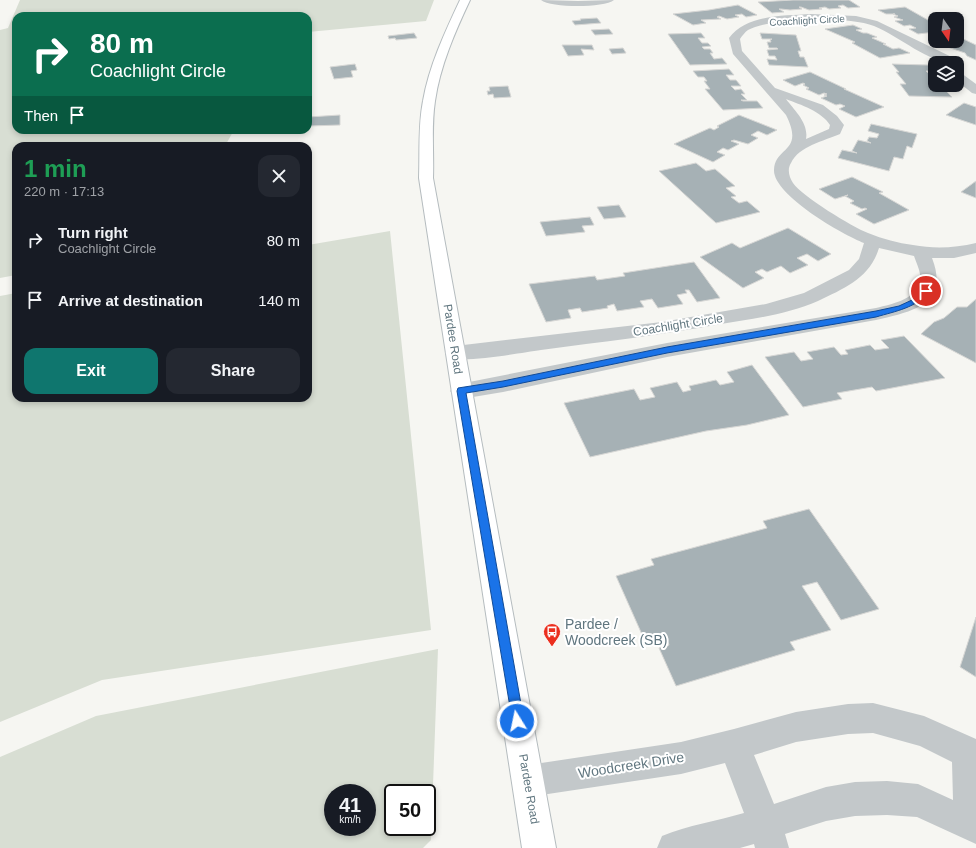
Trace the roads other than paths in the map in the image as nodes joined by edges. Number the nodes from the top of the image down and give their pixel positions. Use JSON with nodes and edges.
{"nodes":[{"id":1,"x":465,"y":0,"type":"edge"},
{"id":2,"x":544,"y":0,"type":"edge"},
{"id":3,"x":611,"y":0,"type":"edge"},
{"id":4,"x":582,"y":1,"type":"edge"},
{"id":5,"x":938,"y":56,"type":"edge"},
{"id":6,"x":964,"y":67,"type":"edge"},
{"id":7,"x":970,"y":70,"type":"dead end"},
{"id":8,"x":964,"y":81,"type":"edge"},
{"id":9,"x":770,"y":89,"type":"junction"},
{"id":10,"x":976,"y":90,"type":"edge"},
{"id":11,"x":794,"y":149,"type":"junction"},
{"id":12,"x":873,"y":241,"type":"junction"},
{"id":13,"x":976,"y":248,"type":"edge"},
{"id":14,"x":922,"y":253,"type":"junction"},
{"id":15,"x":456,"y":353,"type":"junction"},
{"id":16,"x":461,"y":391,"type":"junction"},
{"id":17,"x":734,"y":745,"type":"junction"},
{"id":18,"x":971,"y":754,"type":"edge"},
{"id":19,"x":528,"y":781,"type":"junction"},
{"id":20,"x":973,"y":825,"type":"edge"},
{"id":21,"x":768,"y":836,"type":"edge"},
{"id":22,"x":539,"y":848,"type":"edge"},
{"id":23,"x":674,"y":848,"type":"edge"}],
"edges":[{"from":1,"to":15,"type":"main road","name":"Pardee Road"},
{"from":2,"to":4,"type":"lane"},
{"from":3,"to":4,"type":"lane"},
{"from":5,"to":9,"type":"street","name":"Coachlight Circle"},
{"from":6,"to":7,"type":"street","name":"Coachlight Circle"},
{"from":8,"to":10,"type":"street"},
{"from":9,"to":11,"type":"street","name":"Coachlight Circle"},
{"from":9,"to":11,"type":"street","name":"Coachlight Circle"},
{"from":11,"to":12,"type":"street","name":"Coachlight Circle"},
{"from":12,"to":14,"type":"street","name":"Coachlight Circle"},
{"from":12,"to":15,"type":"street","name":"Coachlight Circle"},
{"from":13,"to":14,"type":"street","name":"Coachlight Circle"},
{"from":14,"to":16,"type":"street","name":"Coachlight Circle"},
{"from":15,"to":16,"type":"main road","name":"Pardee Road"},
{"from":16,"to":19,"type":"main road","name":"Pardee Road"},
{"from":17,"to":18,"type":"street","name":"Woodcreek Drive"},
{"from":17,"to":19,"type":"street","name":"Woodcreek Drive"},
{"from":17,"to":21,"type":"street"},
{"from":18,"to":20,"type":"street","name":"Woodcreek Drive"},
{"from":19,"to":22,"type":"main road","name":"Pardee Road"},
{"from":20,"to":21,"type":"street","name":"Woodcreek Drive"},
{"from":21,"to":23,"type":"street","name":"Woodcreek Drive"}]}
